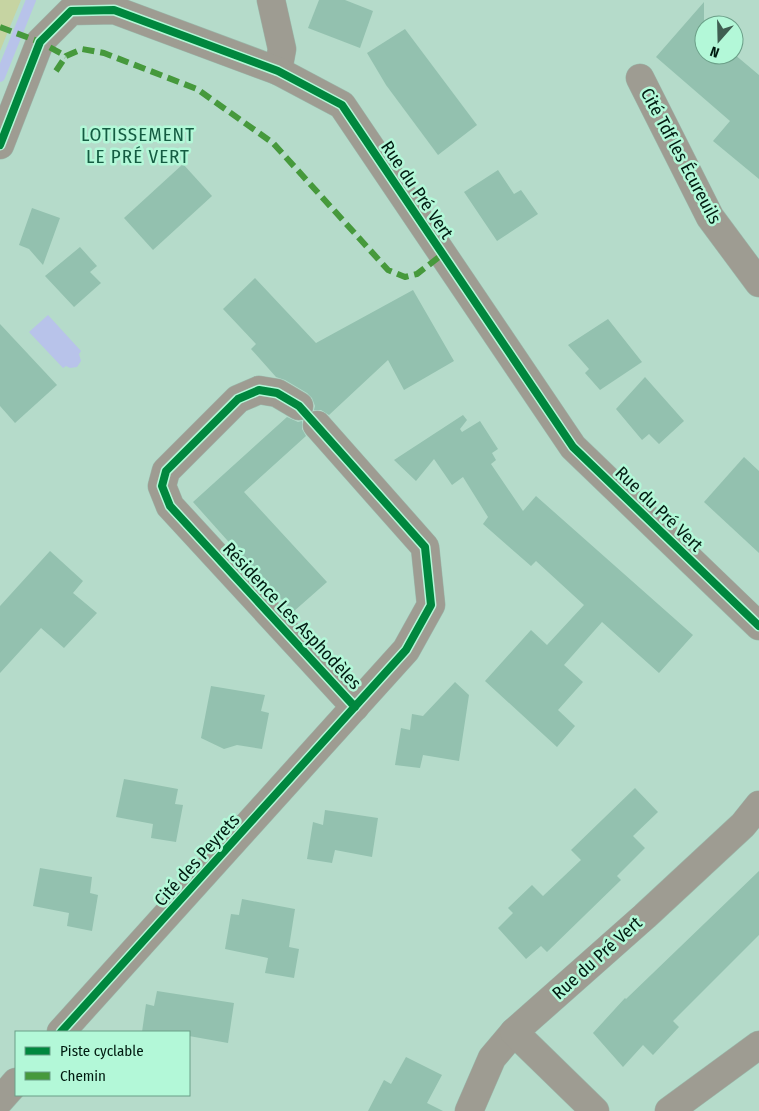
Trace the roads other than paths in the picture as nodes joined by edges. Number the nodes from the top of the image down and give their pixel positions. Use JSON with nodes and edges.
{"nodes":[{"id":1,"x":271,"y":0,"type":"edge"},
{"id":2,"x":278,"y":70,"type":"junction"},
{"id":3,"x":640,"y":78,"type":"dead end"},
{"id":4,"x":0,"y":145,"type":"edge"},
{"id":5,"x":759,"y":282,"type":"edge"},
{"id":6,"x":299,"y":406,"type":"dead end"},
{"id":7,"x":317,"y":425,"type":"dead end"},
{"id":8,"x":759,"y":626,"type":"edge"},
{"id":9,"x":355,"y":707,"type":"junction"},
{"id":10,"x":759,"y":805,"type":"edge"},
{"id":11,"x":63,"y":1031,"type":"edge"},
{"id":12,"x":514,"y":1032,"type":"junction"},
{"id":13,"x":759,"y":1045,"type":"edge"},
{"id":14,"x":15,"y":1083,"type":"edge"},
{"id":15,"x":0,"y":1100,"type":"edge"},
{"id":16,"x":469,"y":1111,"type":"edge"},
{"id":17,"x":594,"y":1111,"type":"edge"},
{"id":18,"x":669,"y":1111,"type":"edge"}],
"edges":[{"from":1,"to":2,"type":"street"},
{"from":2,"to":4,"type":"street","name":"Rue du Pré Vert"},
{"from":2,"to":8,"type":"street","name":"Rue du Pré Vert"},
{"from":3,"to":5,"type":"street","name":"Cité Tdf les Écureuils"},
{"from":6,"to":9,"type":"street","name":"Résidence Les Asphodèles"},
{"from":7,"to":9,"type":"street","name":"Résidence Les Asphodèles"},
{"from":9,"to":11,"type":"street","name":"Cité des Peyrets"},
{"from":10,"to":12,"type":"street","name":"Rue du Pré Vert"},
{"from":12,"to":16,"type":"street","name":"Rue du Pré Vert"},
{"from":12,"to":17,"type":"street"},
{"from":13,"to":18,"type":"street"},
{"from":14,"to":15,"type":"street"}]}
